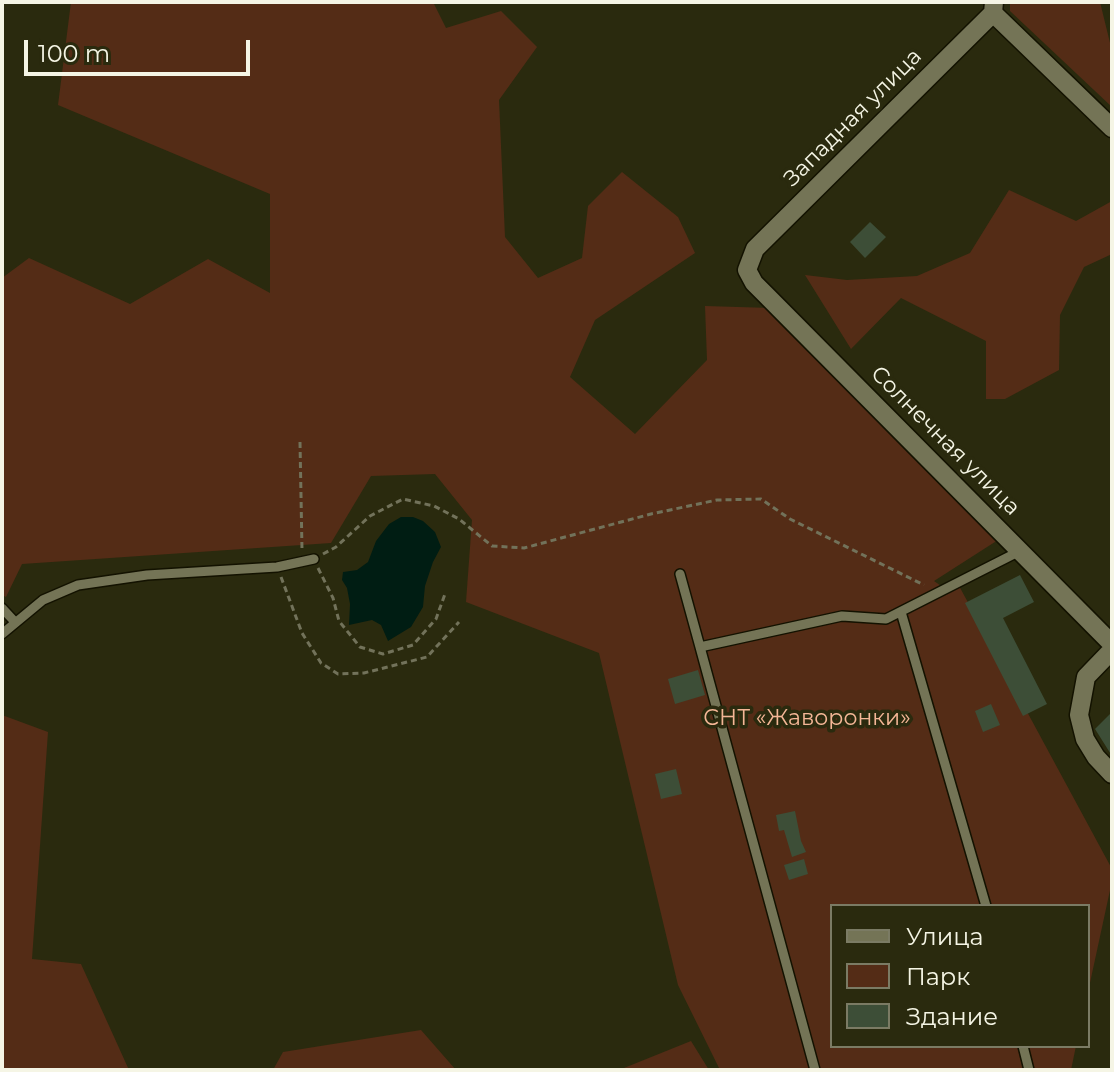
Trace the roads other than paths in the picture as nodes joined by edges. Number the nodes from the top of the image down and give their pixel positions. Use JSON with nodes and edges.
{"nodes":[{"id":1,"x":994,"y":7,"type":"edge"},
{"id":2,"x":1112,"y":128,"type":"edge"},
{"id":3,"x":747,"y":270,"type":"joint"},
{"id":4,"x":1020,"y":551,"type":"junction"},
{"id":5,"x":314,"y":559,"type":"road end"},
{"id":6,"x":680,"y":574,"type":"dead end"},
{"id":7,"x":2,"y":608,"type":"edge"},
{"id":8,"x":901,"y":612,"type":"junction"},
{"id":9,"x":15,"y":622,"type":"junction"},
{"id":10,"x":2,"y":634,"type":"edge"},
{"id":11,"x":700,"y":647,"type":"junction"},
{"id":12,"x":1112,"y":647,"type":"edge"},
{"id":13,"x":1112,"y":774,"type":"edge"},
{"id":14,"x":985,"y":904,"type":"edge"},
{"id":15,"x":1024,"y":1048,"type":"edge"},
{"id":16,"x":815,"y":1070,"type":"edge"},
{"id":17,"x":1029,"y":1070,"type":"edge"}],
"edges":[{"from":1,"to":2,"type":"street"},
{"from":1,"to":3,"type":"street","name":"Западная улица"},
{"from":3,"to":4,"type":"street","name":"Солнечная улица"},
{"from":4,"to":8,"type":"lane"},
{"from":4,"to":12,"type":"street","name":"Солнечная улица"},
{"from":5,"to":9,"type":"lane"},
{"from":6,"to":11,"type":"lane"},
{"from":7,"to":9,"type":"lane"},
{"from":8,"to":11,"type":"lane"},
{"from":8,"to":14,"type":"lane"},
{"from":9,"to":10,"type":"lane"},
{"from":11,"to":16,"type":"lane"},
{"from":12,"to":13,"type":"street"},
{"from":15,"to":17,"type":"lane"}]}
